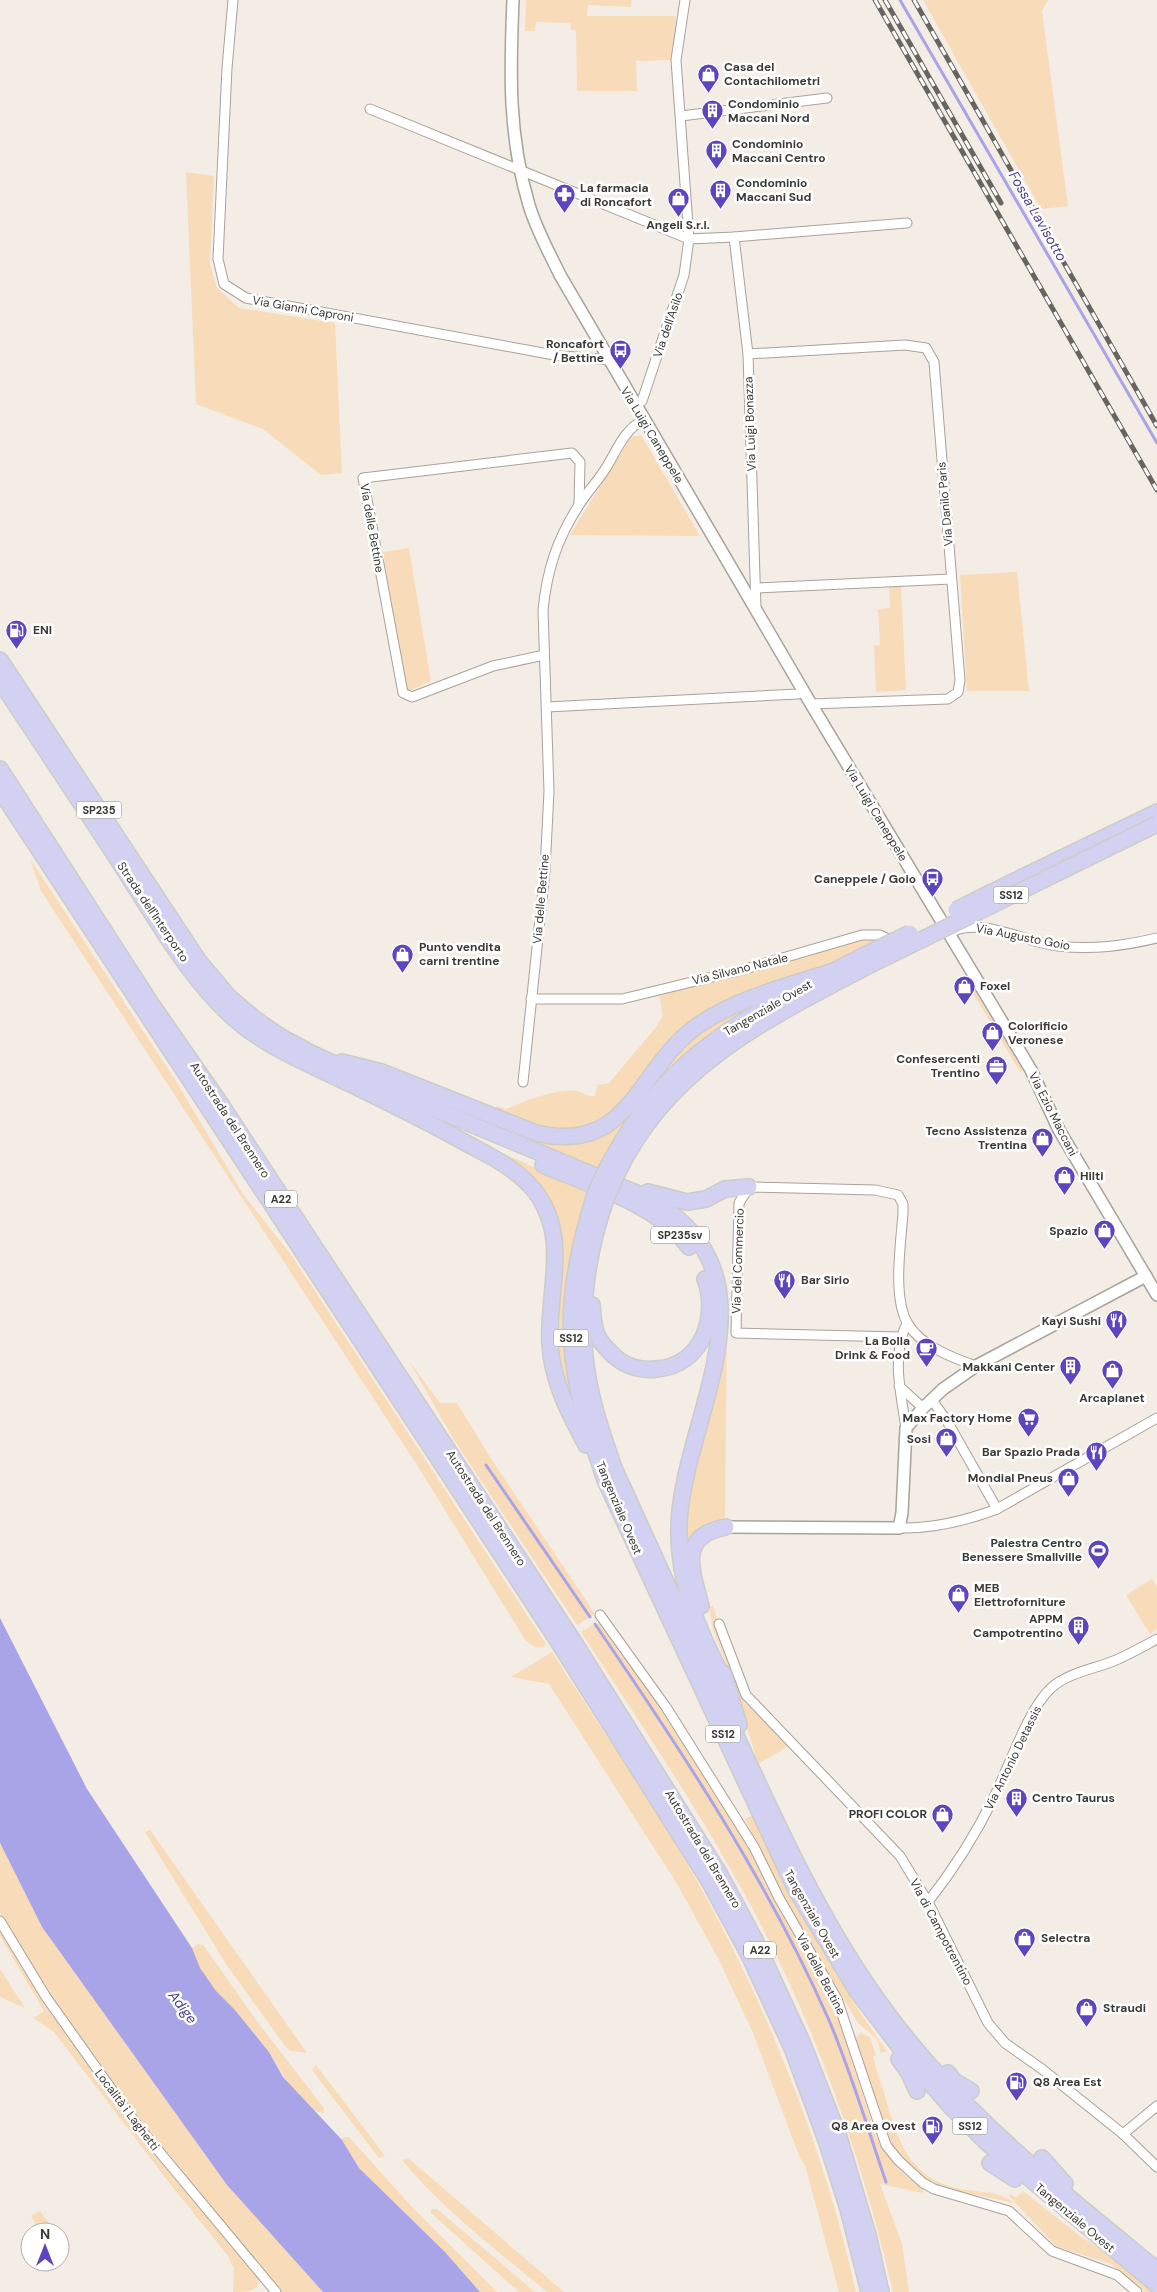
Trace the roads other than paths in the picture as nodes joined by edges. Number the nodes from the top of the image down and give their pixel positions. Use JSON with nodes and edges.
{"nodes":[{"id":1,"x":233,"y":0,"type":"edge"},
{"id":2,"x":513,"y":0,"type":"edge"},
{"id":3,"x":685,"y":0,"type":"edge"},
{"id":4,"x":827,"y":98,"type":"dead end"},
{"id":5,"x":370,"y":108,"type":"dead end"},
{"id":6,"x":681,"y":116,"type":"junction"},
{"id":7,"x":520,"y":169,"type":"junction"},
{"id":8,"x":907,"y":223,"type":"dead end"},
{"id":9,"x":734,"y":237,"type":"junction"},
{"id":10,"x":688,"y":239,"type":"junction"},
{"id":11,"x":748,"y":354,"type":"junction"},
{"id":12,"x":608,"y":360,"type":"junction"},
{"id":13,"x":638,"y":402,"type":"junction"},
{"id":14,"x":643,"y":420,"type":"junction"},
{"id":15,"x":580,"y":504,"type":"junction"},
{"id":16,"x":952,"y":578,"type":"junction"},
{"id":17,"x":756,"y":588,"type":"junction"},
{"id":18,"x":756,"y":611,"type":"junction"},
{"id":19,"x":544,"y":655,"type":"junction"},
{"id":20,"x":0,"y":660,"type":"edge"},
{"id":21,"x":0,"y":681,"type":"edge"},
{"id":22,"x":804,"y":692,"type":"junction"},
{"id":23,"x":811,"y":704,"type":"junction"},
{"id":24,"x":547,"y":708,"type":"junction"},
{"id":25,"x":0,"y":769,"type":"edge"},
{"id":26,"x":0,"y":790,"type":"edge"},
{"id":27,"x":1157,"y":812,"type":"edge"},
{"id":28,"x":1157,"y":824,"type":"edge"},
{"id":29,"x":944,"y":936,"type":"junction"},
{"id":30,"x":1157,"y":938,"type":"edge"},
{"id":31,"x":864,"y":962,"type":"junction"},
{"id":32,"x":831,"y":972,"type":"junction"},
{"id":33,"x":531,"y":998,"type":"junction"},
{"id":34,"x":313,"y":1054,"type":"junction"},
{"id":35,"x":522,"y":1082,"type":"dead end"},
{"id":36,"x":357,"y":1088,"type":"junction"},
{"id":37,"x":612,"y":1172,"type":"junction"},
{"id":38,"x":749,"y":1187,"type":"junction"},
{"id":39,"x":634,"y":1192,"type":"junction"},
{"id":40,"x":601,"y":1197,"type":"junction"},
{"id":41,"x":597,"y":1224,"type":"junction"},
{"id":42,"x":1146,"y":1276,"type":"junction"},
{"id":43,"x":1157,"y":1295,"type":"edge"},
{"id":44,"x":907,"y":1323,"type":"junction"},
{"id":45,"x":900,"y":1337,"type":"junction"},
{"id":46,"x":976,"y":1366,"type":"junction"},
{"id":47,"x":899,"y":1386,"type":"junction"},
{"id":48,"x":932,"y":1400,"type":"junction"},
{"id":49,"x":923,"y":1408,"type":"junction"},
{"id":50,"x":1157,"y":1418,"type":"edge"},
{"id":51,"x":906,"y":1428,"type":"junction"},
{"id":52,"x":605,"y":1480,"type":"junction"},
{"id":53,"x":997,"y":1509,"type":"junction"},
{"id":54,"x":726,"y":1526,"type":"joint"},
{"id":55,"x":899,"y":1528,"type":"junction"},
{"id":56,"x":600,"y":1615,"type":"dead end"},
{"id":57,"x":719,"y":1624,"type":"dead end"},
{"id":58,"x":563,"y":1637,"type":"junction"},
{"id":59,"x":1157,"y":1639,"type":"edge"},
{"id":60,"x":726,"y":1681,"type":"junction"},
{"id":61,"x":748,"y":1762,"type":"junction"},
{"id":62,"x":928,"y":1902,"type":"junction"},
{"id":63,"x":0,"y":1921,"type":"edge"},
{"id":64,"x":857,"y":1991,"type":"junction"},
{"id":65,"x":874,"y":1996,"type":"junction"},
{"id":66,"x":917,"y":2091,"type":"dead end"},
{"id":67,"x":971,"y":2092,"type":"dead end"},
{"id":68,"x":1157,"y":2106,"type":"edge"},
{"id":69,"x":1123,"y":2134,"type":"junction"},
{"id":70,"x":1042,"y":2158,"type":"dead end"},
{"id":71,"x":990,"y":2163,"type":"dead end"},
{"id":72,"x":1157,"y":2167,"type":"edge"},
{"id":73,"x":1108,"y":2238,"type":"junction"},
{"id":74,"x":1157,"y":2270,"type":"edge"},
{"id":75,"x":1157,"y":2284,"type":"edge"},
{"id":76,"x":271,"y":2290,"type":"edge"},
{"id":77,"x":869,"y":2292,"type":"edge"},
{"id":78,"x":881,"y":2292,"type":"edge"},
{"id":79,"x":1138,"y":2292,"type":"edge"}],
"edges":[{"from":1,"to":12,"type":"street","name":"Via Gianni Caproni"},
{"from":2,"to":7,"type":"street","name":"Via Luigi Caneppele"},
{"from":3,"to":6,"type":"street","name":"Via dell'Asilo"},
{"from":4,"to":6,"type":"street"},
{"from":5,"to":7,"type":"street"},
{"from":6,"to":10,"type":"street","name":"Via dell'Asilo"},
{"from":7,"to":10,"type":"street"},
{"from":7,"to":12,"type":"street","name":"Via Luigi Caneppele"},
{"from":8,"to":9,"type":"street"},
{"from":9,"to":10,"type":"street"},
{"from":9,"to":11,"type":"street","name":"Via Luigi Bonazza"},
{"from":10,"to":13,"type":"street","name":"Via dell'Asilo"},
{"from":11,"to":16,"type":"street","name":"Via Danilo Paris"},
{"from":11,"to":17,"type":"street","name":"Via Luigi Bonazza"},
{"from":12,"to":13,"type":"street","name":"Via Luigi Caneppele"},
{"from":13,"to":14,"type":"street","name":"Via Luigi Caneppele"},
{"from":14,"to":15,"type":"street","name":"Via delle Bettine"},
{"from":14,"to":18,"type":"street","name":"Via Luigi Caneppele"},
{"from":15,"to":19,"type":"street","name":"Via delle Bettine"},
{"from":15,"to":19,"type":"street","name":"Via delle Bettine"},
{"from":16,"to":17,"type":"street"},
{"from":16,"to":23,"type":"street","name":"Via Danilo Paris"},
{"from":17,"to":18,"type":"street","name":"Via Luigi Bonazza"},
{"from":18,"to":22,"type":"street","name":"Via Luigi Caneppele"},
{"from":19,"to":24,"type":"street","name":"Via delle Bettine"},
{"from":20,"to":34,"type":"highway","name":"Strada dell'Interporto","number":"SP235"},
{"from":21,"to":36,"type":"highway","name":"Strada dell'Interporto","number":"SP235"},
{"from":22,"to":23,"type":"street","name":"Via Luigi Caneppele"},
{"from":22,"to":24,"type":"street"},
{"from":23,"to":29,"type":"street","name":"Via Luigi Caneppele"},
{"from":24,"to":33,"type":"street","name":"Via delle Bettine"},
{"from":25,"to":58,"type":"highway","name":"Autostrada del Brennero","number":"A22"},
{"from":26,"to":58,"type":"highway","name":"Autostrada del Brennero","number":"A22"},
{"from":27,"to":31,"type":"highway","name":"Tangenziale Ovest","number":"SS12","bridge":true},
{"from":28,"to":31,"type":"highway","name":"Tangenziale Ovest","number":"SS12","bridge":true},
{"from":29,"to":30,"type":"street","name":"Via Augusto Goio"},
{"from":29,"to":33,"type":"street","name":"Via Silvano Natale"},
{"from":29,"to":42,"type":"street","name":"Via Ezio Maccani"},
{"from":31,"to":32,"type":"highway","name":"Tangenziale Ovest","number":"SS12"},
{"from":31,"to":37,"type":"highway","name":"Tangenziale Ovest","number":"SS12"},
{"from":32,"to":34,"type":"highway"},
{"from":32,"to":37,"type":"highway","name":"Tangenziale Ovest","number":"SS12"},
{"from":33,"to":35,"type":"street","name":"Via delle Bettine"},
{"from":34,"to":39,"type":"highway","number":"SP235sv"},
{"from":36,"to":41,"type":"highway","number":"SP235sv"},
{"from":36,"to":52,"type":"highway"},
{"from":37,"to":40,"type":"highway","name":"Tangenziale Ovest","number":"SS12","bridge":true},
{"from":38,"to":39,"type":"highway"},
{"from":38,"to":44,"type":"street"},
{"from":38,"to":45,"type":"street","name":"Via del Commercio"},
{"from":39,"to":60,"type":"highway","number":"SP235sv"},
{"from":40,"to":41,"type":"highway","name":"Tangenziale Ovest","number":"SS12"},
{"from":40,"to":52,"type":"highway","name":"Tangenziale Ovest","number":"SS12"},
{"from":41,"to":61,"type":"highway","name":"Tangenziale Ovest","number":"SS12"},
{"from":42,"to":43,"type":"street","name":"Via Ezio Maccani"},
{"from":42,"to":46,"type":"street"},
{"from":44,"to":45,"type":"street"},
{"from":44,"to":46,"type":"street"},
{"from":45,"to":47,"type":"street"},
{"from":46,"to":48,"type":"street"},
{"from":47,"to":49,"type":"street"},
{"from":47,"to":51,"type":"street"},
{"from":48,"to":49,"type":"street"},
{"from":48,"to":53,"type":"street"},
{"from":49,"to":51,"type":"street"},
{"from":50,"to":53,"type":"street"},
{"from":51,"to":55,"type":"street"},
{"from":52,"to":64,"type":"highway","name":"Tangenziale Ovest","number":"SS12"},
{"from":53,"to":55,"type":"street"},
{"from":54,"to":55,"type":"street"},
{"from":54,"to":60,"type":"highway"},
{"from":56,"to":79,"type":"street","name":"Via delle Bettine"},
{"from":57,"to":62,"type":"street","name":"Via di Campotrentino"},
{"from":58,"to":77,"type":"highway","name":"Autostrada del Brennero","number":"A22"},
{"from":58,"to":78,"type":"highway","name":"Autostrada del Brennero","number":"A22"},
{"from":59,"to":62,"type":"street","name":"Via Antonio Detassis"},
{"from":60,"to":61,"type":"highway","number":"SP235sv"},
{"from":61,"to":65,"type":"highway","name":"Tangenziale Ovest","number":"SS12"},
{"from":62,"to":69,"type":"street","name":"Via di Campotrentino"},
{"from":63,"to":76,"type":"street","name":"Località i Laghetti"},
{"from":64,"to":66,"type":"highway"},
{"from":64,"to":73,"type":"highway","name":"Tangenziale Ovest","number":"SS12"},
{"from":65,"to":67,"type":"highway"},
{"from":65,"to":73,"type":"highway","name":"Tangenziale Ovest","number":"SS12"},
{"from":68,"to":69,"type":"street"},
{"from":69,"to":72,"type":"street","name":"Via di Campotrentino"},
{"from":70,"to":73,"type":"highway"},
{"from":71,"to":73,"type":"highway"},
{"from":73,"to":74,"type":"highway","name":"Tangenziale Ovest","number":"SS12"},
{"from":73,"to":75,"type":"highway","name":"Tangenziale Ovest","number":"SS12"}]}
